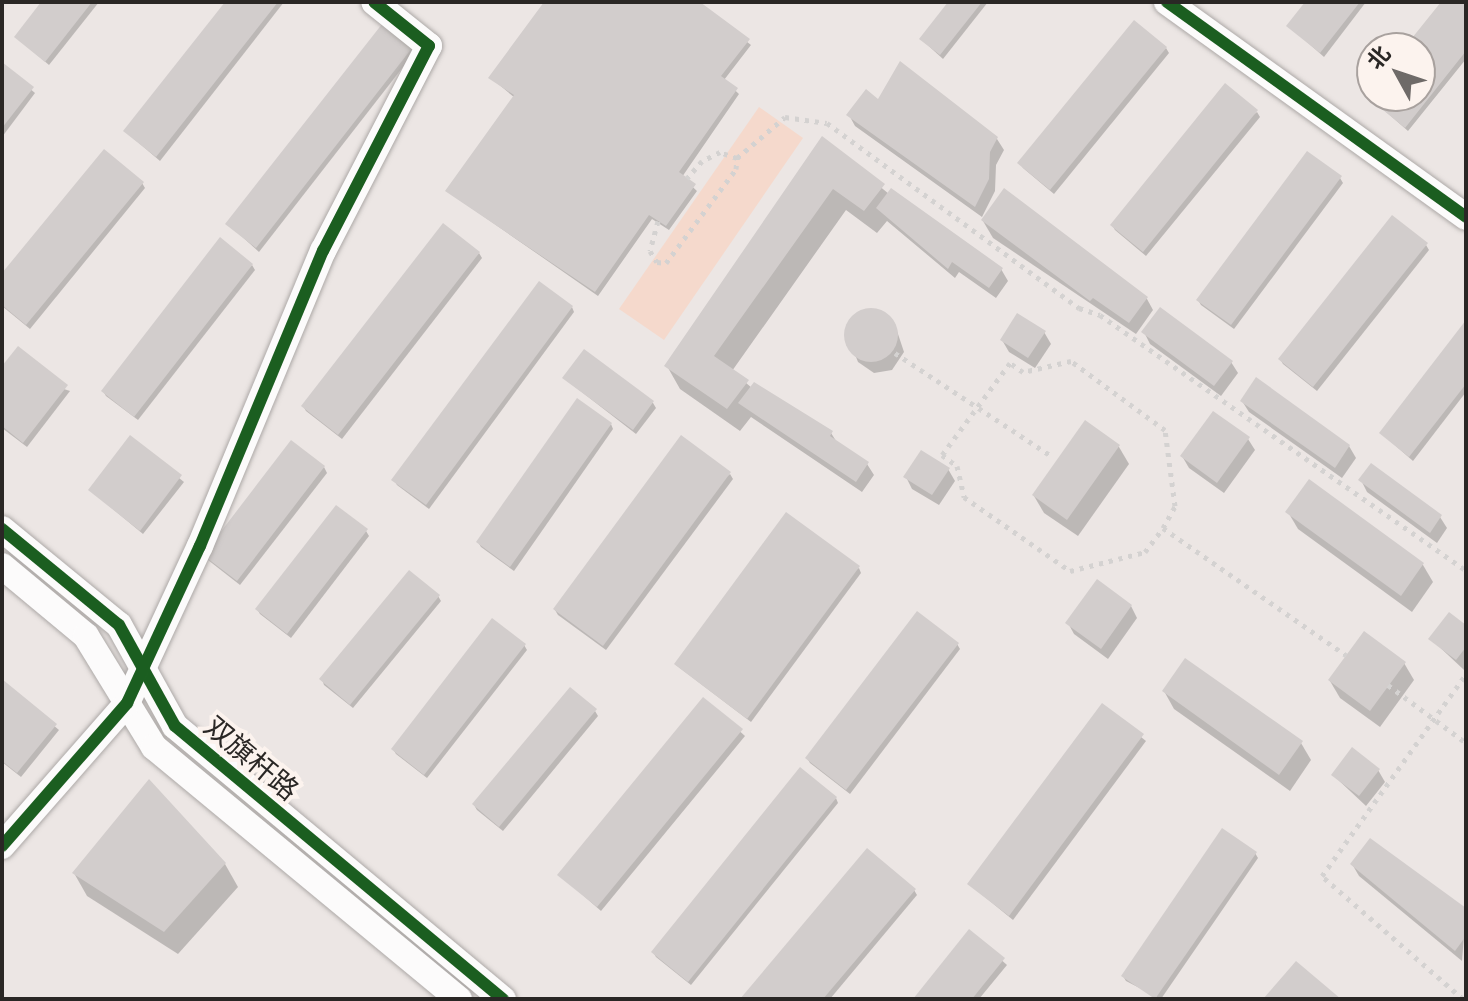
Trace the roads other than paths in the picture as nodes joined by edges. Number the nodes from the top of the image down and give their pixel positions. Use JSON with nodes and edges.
{"nodes":[{"id":1,"x":374,"y":2,"type":"edge"},
{"id":2,"x":1167,"y":2,"type":"edge"},
{"id":3,"x":1466,"y":217,"type":"edge"},
{"id":4,"x":2,"y":529,"type":"edge"},
{"id":5,"x":2,"y":566,"type":"edge"},
{"id":6,"x":144,"y":669,"type":"junction"},
{"id":7,"x":127,"y":703,"type":"junction"},
{"id":8,"x":2,"y":846,"type":"edge"},
{"id":9,"x":459,"y":999,"type":"edge"},
{"id":10,"x":503,"y":999,"type":"edge"}],
"edges":[{"from":1,"to":6,"type":"street"},
{"from":2,"to":3,"type":"street"},
{"from":4,"to":6,"type":"street","name":"双旗杆路"},
{"from":5,"to":7,"type":"street"},
{"from":6,"to":7,"type":"street"},
{"from":6,"to":10,"type":"street","name":"双旗杆路"},
{"from":7,"to":8,"type":"street"},
{"from":7,"to":9,"type":"street"}]}
